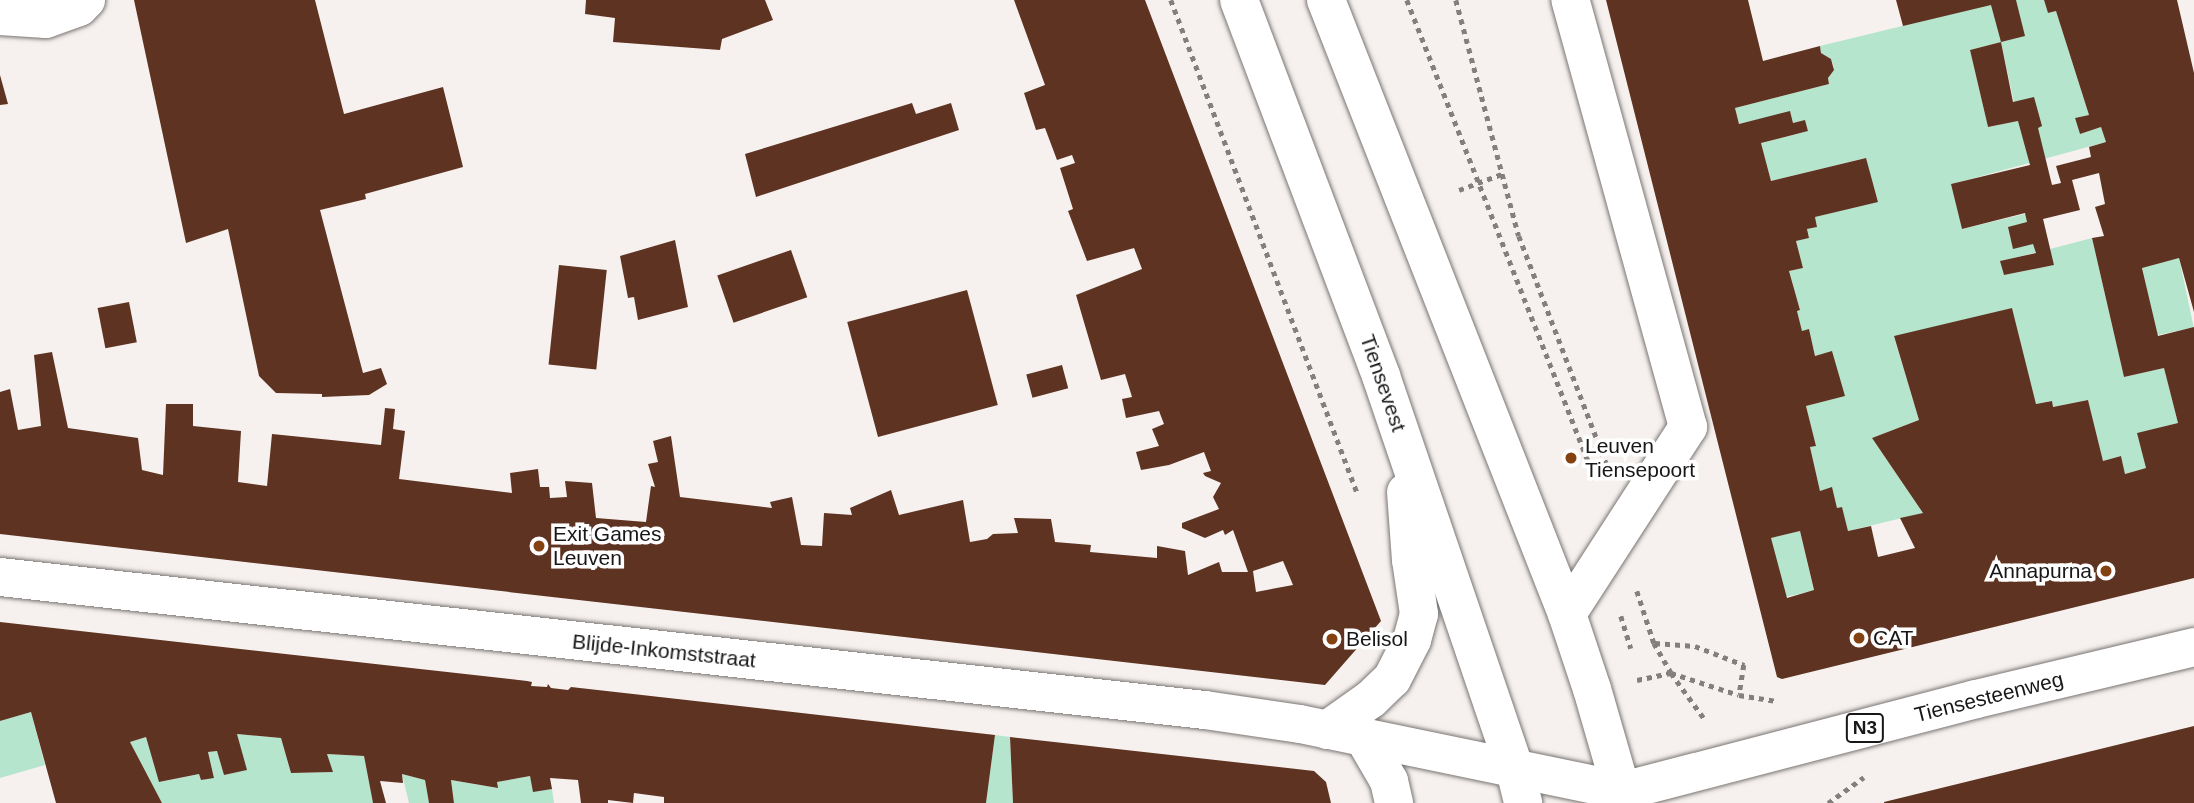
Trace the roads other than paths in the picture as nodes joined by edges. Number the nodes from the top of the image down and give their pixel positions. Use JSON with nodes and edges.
{"nodes":[{"id":1,"x":86,"y":0,"type":"edge"},
{"id":2,"x":1239,"y":0,"type":"edge"},
{"id":3,"x":1326,"y":0,"type":"edge"},
{"id":4,"x":1570,"y":0,"type":"edge"},
{"id":5,"x":0,"y":16,"type":"edge"},
{"id":6,"x":1403,"y":441,"type":"junction"},
{"id":7,"x":0,"y":578,"type":"edge"},
{"id":8,"x":1567,"y":614,"type":"junction"},
{"id":9,"x":2194,"y":647,"type":"edge"},
{"id":10,"x":1327,"y":730,"type":"junction"},
{"id":11,"x":1364,"y":738,"type":"junction"},
{"id":12,"x":1519,"y":786,"type":"edge"},
{"id":13,"x":1619,"y":799,"type":"edge"},
{"id":14,"x":1394,"y":803,"type":"edge"}],
"edges":[{"from":1,"to":5,"type":"street"},
{"from":2,"to":6,"type":"street","name":"Tiensevest"},
{"from":3,"to":8,"type":"street"},
{"from":4,"to":8,"type":"street"},
{"from":6,"to":10,"type":"street"},
{"from":6,"to":12,"type":"street","name":"Tiensevest"},
{"from":7,"to":10,"type":"street","name":"Blijde-Inkomststraat"},
{"from":8,"to":13,"type":"street"},
{"from":9,"to":13,"type":"street","name":"Tiensesteenweg","number":"N3"},
{"from":10,"to":11,"type":"street","name":"Blijde-Inkomststraat"},
{"from":11,"to":12,"type":"street","name":"Blijde-Inkomststraat"},
{"from":11,"to":14,"type":"street"},
{"from":12,"to":13,"type":"street","name":"Blijde-Inkomststraat"}]}
